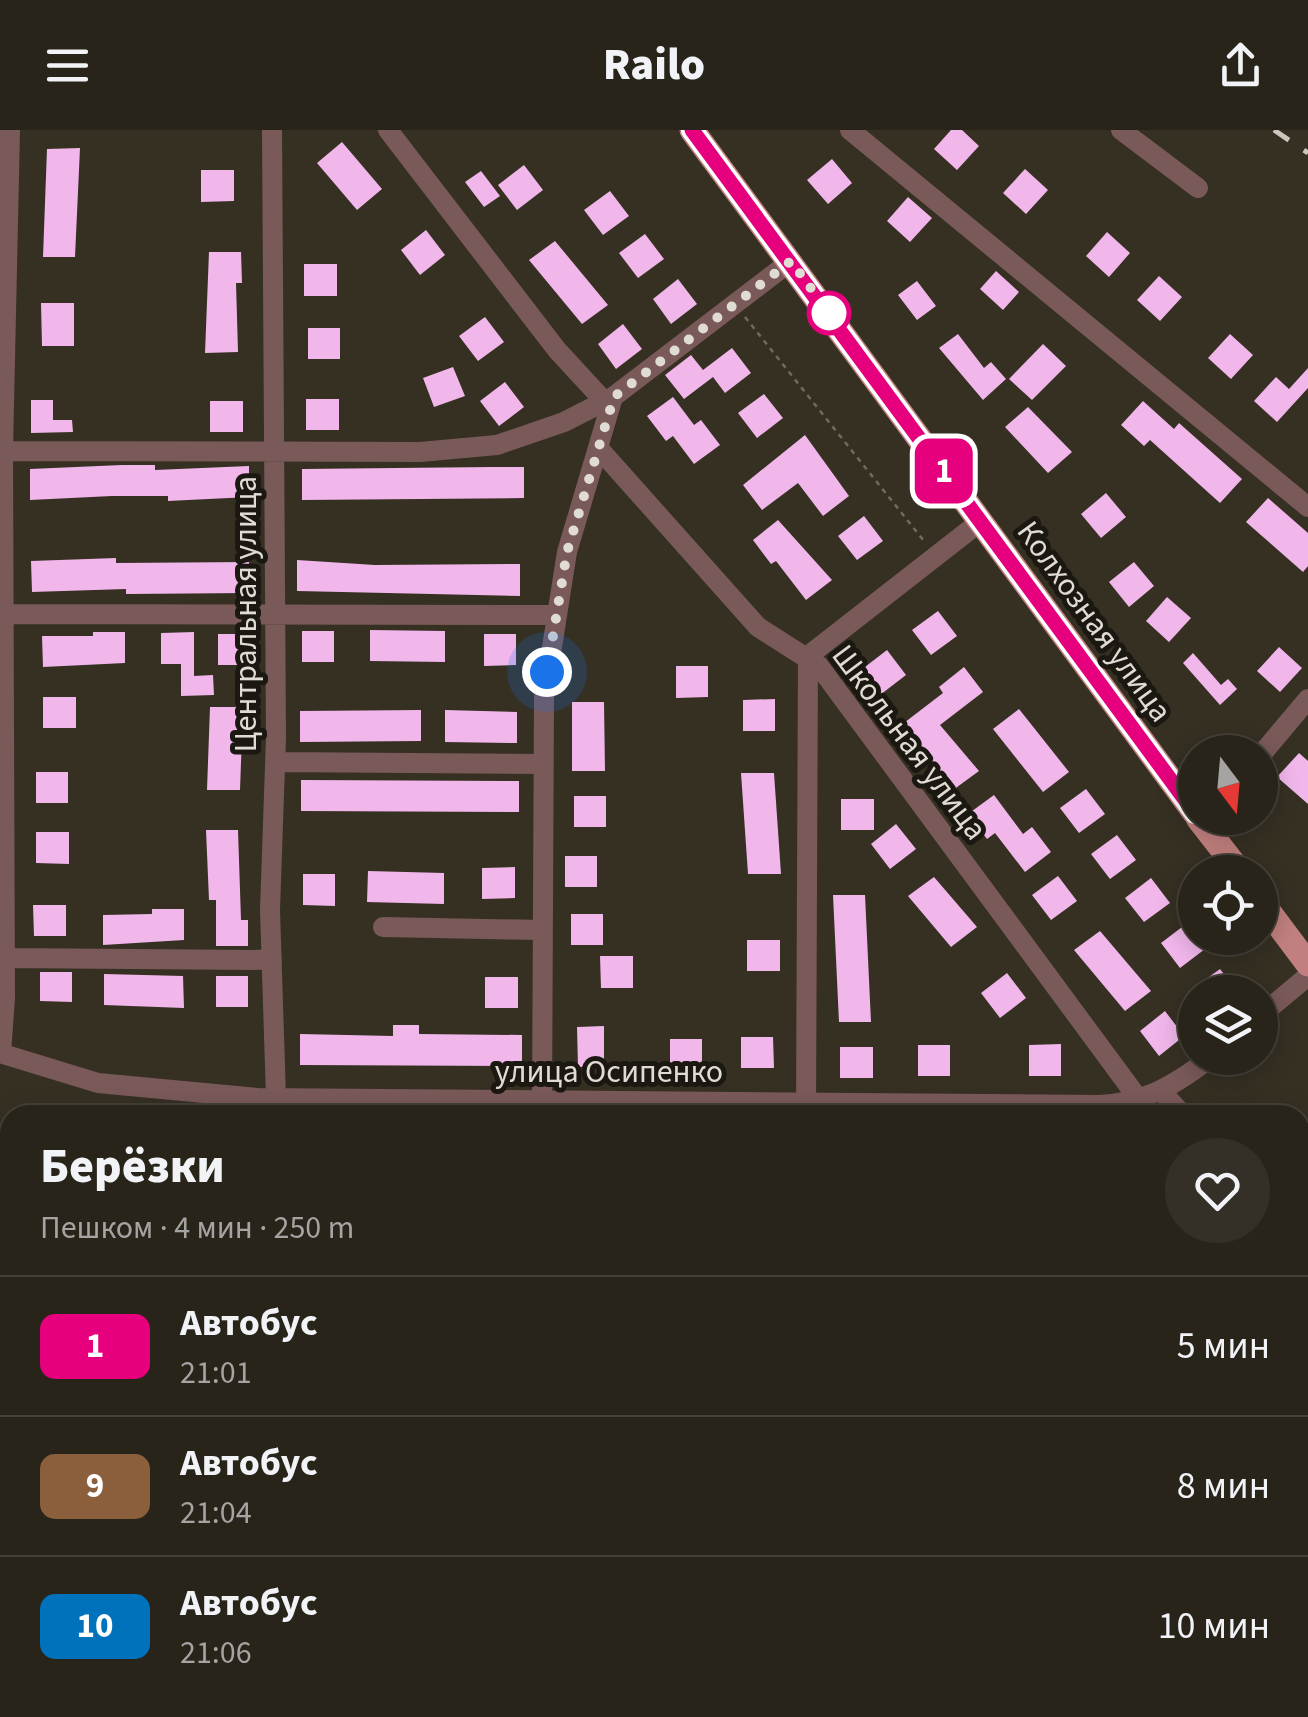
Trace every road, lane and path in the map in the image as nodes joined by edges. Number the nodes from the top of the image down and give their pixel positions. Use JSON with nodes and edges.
{"nodes":[{"id":1,"x":10,"y":130,"type":"edge"},
{"id":2,"x":272,"y":130,"type":"edge"},
{"id":3,"x":388,"y":130,"type":"edge"},
{"id":4,"x":692,"y":130,"type":"edge"},
{"id":5,"x":850,"y":130,"type":"edge"},
{"id":6,"x":1121,"y":130,"type":"edge"},
{"id":7,"x":1198,"y":188,"type":"dead end"},
{"id":8,"x":791,"y":261,"type":"junction"},
{"id":9,"x":735,"y":304,"type":"junction"},
{"id":10,"x":609,"y":399,"type":"junction"},
{"id":11,"x":1,"y":451,"type":"edge"},
{"id":12,"x":600,"y":451,"type":"junction"},
{"id":13,"x":274,"y":452,"type":"junction"},
{"id":14,"x":1308,"y":507,"type":"edge"},
{"id":15,"x":981,"y":521,"type":"junction"},
{"id":16,"x":936,"y":556,"type":"junction"},
{"id":17,"x":275,"y":613,"type":"junction"},
{"id":18,"x":2,"y":614,"type":"edge"},
{"id":19,"x":555,"y":615,"type":"junction"},
{"id":20,"x":808,"y":656,"type":"junction"},
{"id":21,"x":1308,"y":699,"type":"edge"},
{"id":22,"x":1278,"y":735,"type":"edge"},
{"id":23,"x":276,"y":762,"type":"junction"},
{"id":24,"x":542,"y":764,"type":"junction"},
{"id":25,"x":1178,"y":789,"type":"edge"},
{"id":26,"x":1278,"y":924,"type":"edge"},
{"id":27,"x":383,"y":927,"type":"dead end"},
{"id":28,"x":542,"y":930,"type":"junction"},
{"id":29,"x":5,"y":958,"type":"junction"},
{"id":30,"x":272,"y":960,"type":"junction"},
{"id":31,"x":1308,"y":964,"type":"edge"},
{"id":32,"x":1308,"y":976,"type":"edge"},
{"id":33,"x":1278,"y":1001,"type":"edge"},
{"id":34,"x":1,"y":1053,"type":"edge"},
{"id":35,"x":1186,"y":1075,"type":"edge"},
{"id":36,"x":1162,"y":1092,"type":"junction"},
{"id":37,"x":1140,"y":1101,"type":"junction"},
{"id":38,"x":264,"y":1104,"type":"edge"},
{"id":39,"x":334,"y":1105,"type":"edge"},
{"id":40,"x":542,"y":1105,"type":"edge"},
{"id":41,"x":806,"y":1105,"type":"edge"},
{"id":42,"x":1110,"y":1105,"type":"edge"},
{"id":43,"x":1174,"y":1105,"type":"edge"}],
"edges":[{"from":1,"to":11,"type":"street"},
{"from":2,"to":13,"type":"street","name":"Центральная улица"},
{"from":3,"to":10,"type":"street"},
{"from":4,"to":8,"type":"main road","name":"Колхозная улица"},
{"from":5,"to":14,"type":"street"},
{"from":6,"to":7,"type":"street"},
{"from":8,"to":9,"type":"street"},
{"from":8,"to":15,"type":"main road","name":"Колхозная улица"},
{"from":9,"to":10,"type":"street"},
{"from":9,"to":16,"type":"path"},
{"from":10,"to":12,"type":"street"},
{"from":10,"to":13,"type":"street"},
{"from":11,"to":13,"type":"street"},
{"from":11,"to":18,"type":"street"},
{"from":12,"to":19,"type":"street"},
{"from":12,"to":20,"type":"street","name":"Школьная улица"},
{"from":13,"to":17,"type":"street","name":"Центральная улица"},
{"from":15,"to":16,"type":"street"},
{"from":15,"to":25,"type":"main road","name":"Колхозная улица"},
{"from":16,"to":20,"type":"street"},
{"from":17,"to":18,"type":"street"},
{"from":17,"to":19,"type":"street"},
{"from":17,"to":23,"type":"street","name":"Центральная улица"},
{"from":18,"to":29,"type":"street"},
{"from":19,"to":24,"type":"street"},
{"from":20,"to":37,"type":"street","name":"Школьная улица"},
{"from":20,"to":41,"type":"street"},
{"from":21,"to":22,"type":"street"},
{"from":23,"to":24,"type":"street"},
{"from":23,"to":30,"type":"street","name":"Центральная улица"},
{"from":24,"to":28,"type":"street"},
{"from":26,"to":31,"type":"main road"},
{"from":27,"to":28,"type":"street"},
{"from":28,"to":40,"type":"street"},
{"from":29,"to":30,"type":"street"},
{"from":29,"to":34,"type":"street"},
{"from":30,"to":38,"type":"street","name":"Центральная улица"},
{"from":32,"to":33,"type":"street"},
{"from":34,"to":38,"type":"street","name":"улица Осипенко"},
{"from":35,"to":36,"type":"street","name":"улица Осипенко"},
{"from":36,"to":37,"type":"street","name":"улица Осипенко"},
{"from":36,"to":43,"type":"street"},
{"from":37,"to":42,"type":"street","name":"улица Осипенко"},
{"from":38,"to":39,"type":"street","name":"улица Осипенко"}]}
